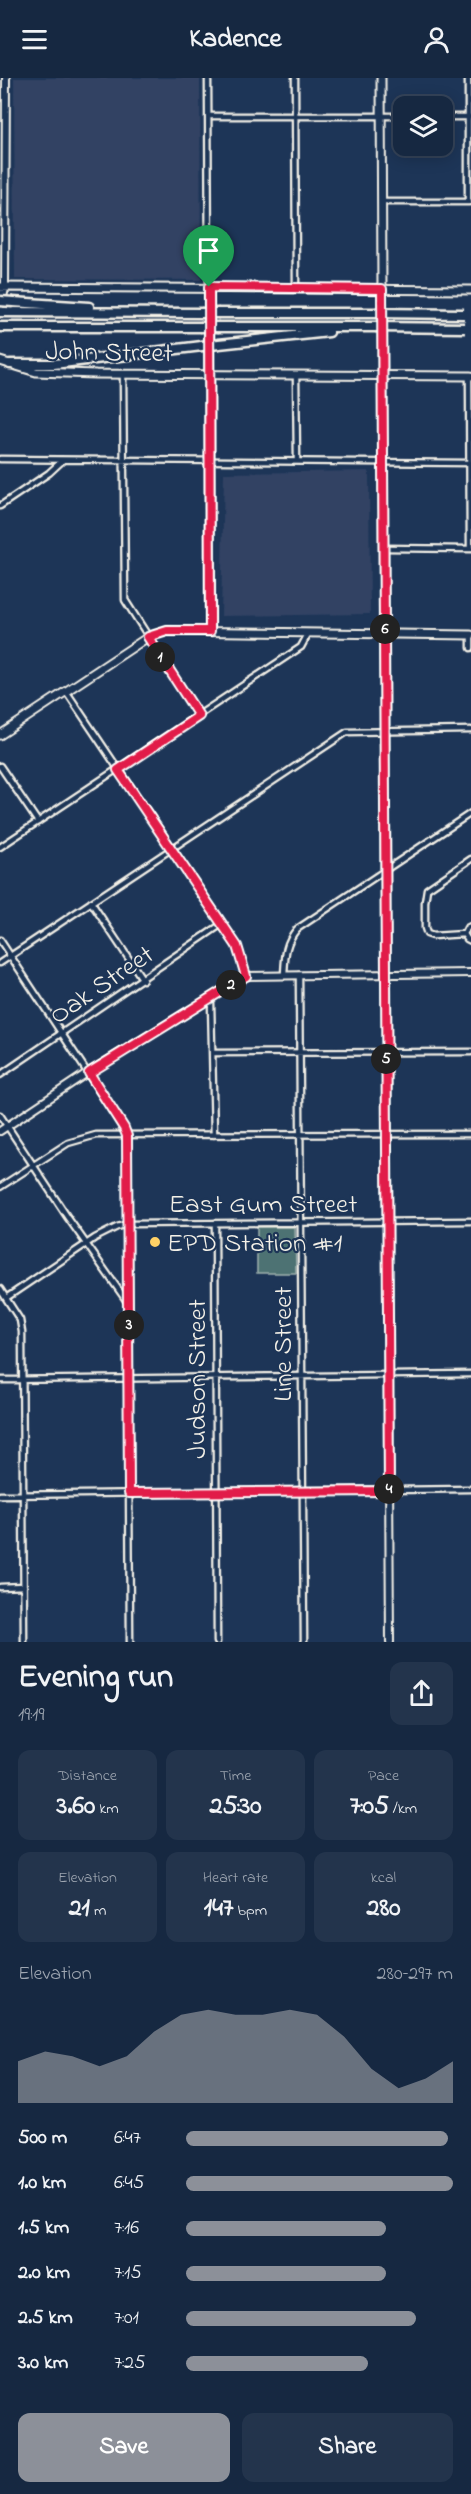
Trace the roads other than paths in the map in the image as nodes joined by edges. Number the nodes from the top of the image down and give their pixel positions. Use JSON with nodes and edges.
{"nodes":[{"id":1,"x":6,"y":78,"type":"edge"},
{"id":2,"x":208,"y":78,"type":"edge"},
{"id":3,"x":295,"y":78,"type":"edge"},
{"id":4,"x":381,"y":78,"type":"edge"},
{"id":5,"x":468,"y":78,"type":"edge"},
{"id":6,"x":3,"y":114,"type":"edge"},
{"id":7,"x":208,"y":116,"type":"junction"},
{"id":8,"x":295,"y":116,"type":"junction"},
{"id":9,"x":381,"y":116,"type":"junction"},
{"id":10,"x":393,"y":116,"type":"edge"},
{"id":11,"x":453,"y":117,"type":"edge"},
{"id":12,"x":469,"y":117,"type":"edge"},
{"id":13,"x":3,"y":200,"type":"edge"},
{"id":14,"x":382,"y":202,"type":"junction"},
{"id":15,"x":470,"y":202,"type":"edge"},
{"id":16,"x":3,"y":287,"type":"edge"},
{"id":17,"x":209,"y":287,"type":"junction"},
{"id":18,"x":296,"y":289,"type":"junction"},
{"id":19,"x":382,"y":289,"type":"junction"},
{"id":20,"x":471,"y":290,"type":"edge"},
{"id":21,"x":0,"y":301,"type":"edge"},
{"id":22,"x":0,"y":306,"type":"edge"},
{"id":23,"x":0,"y":312,"type":"edge"},
{"id":24,"x":128,"y":312,"type":"junction"},
{"id":25,"x":468,"y":314,"type":"edge"},
{"id":26,"x":3,"y":327,"type":"edge"},
{"id":27,"x":365,"y":327,"type":"junction"},
{"id":28,"x":468,"y":328,"type":"edge"},
{"id":29,"x":0,"y":361,"type":"edge"},
{"id":30,"x":10,"y":364,"type":"junction"},
{"id":31,"x":123,"y":374,"type":"junction"},
{"id":32,"x":210,"y":374,"type":"junction"},
{"id":33,"x":296,"y":375,"type":"junction"},
{"id":34,"x":383,"y":375,"type":"junction"},
{"id":35,"x":470,"y":376,"type":"edge"},
{"id":36,"x":0,"y":459,"type":"edge"},
{"id":37,"x":64,"y":460,"type":"junction"},
{"id":38,"x":123,"y":460,"type":"junction"},
{"id":39,"x":210,"y":460,"type":"junction"},
{"id":40,"x":297,"y":461,"type":"junction"},
{"id":41,"x":384,"y":462,"type":"junction"},
{"id":42,"x":470,"y":463,"type":"edge"},
{"id":43,"x":0,"y":506,"type":"edge"},
{"id":44,"x":385,"y":548,"type":"junction"},
{"id":45,"x":471,"y":549,"type":"edge"},
{"id":46,"x":210,"y":631,"type":"junction"},
{"id":47,"x":308,"y":634,"type":"junction"},
{"id":48,"x":385,"y":635,"type":"junction"},
{"id":49,"x":471,"y":635,"type":"edge"},
{"id":50,"x":148,"y":637,"type":"junction"},
{"id":51,"x":471,"y":648,"type":"edge"},
{"id":52,"x":66,"y":691,"type":"junction"},
{"id":53,"x":199,"y":716,"type":"junction"},
{"id":54,"x":385,"y":730,"type":"junction"},
{"id":55,"x":471,"y":730,"type":"edge"},
{"id":56,"x":0,"y":735,"type":"edge"},
{"id":57,"x":0,"y":766,"type":"edge"},
{"id":58,"x":118,"y":770,"type":"junction"},
{"id":59,"x":471,"y":813,"type":"edge"},
{"id":60,"x":38,"y":822,"type":"junction"},
{"id":61,"x":0,"y":847,"type":"edge"},
{"id":62,"x":171,"y":849,"type":"junction"},
{"id":63,"x":471,"y":860,"type":"edge"},
{"id":64,"x":385,"y":871,"type":"junction"},
{"id":65,"x":91,"y":902,"type":"junction"},
{"id":66,"x":222,"y":924,"type":"junction"},
{"id":67,"x":471,"y":926,"type":"edge"},
{"id":68,"x":464,"y":934,"type":"junction"},
{"id":69,"x":0,"y":940,"type":"edge"},
{"id":70,"x":471,"y":941,"type":"edge"},
{"id":71,"x":11,"y":956,"type":"junction"},
{"id":72,"x":0,"y":963,"type":"edge"},
{"id":73,"x":471,"y":973,"type":"edge"},
{"id":74,"x":386,"y":974,"type":"junction"},
{"id":75,"x":284,"y":975,"type":"junction"},
{"id":76,"x":299,"y":975,"type":"junction"},
{"id":77,"x":246,"y":976,"type":"junction"},
{"id":78,"x":143,"y":980,"type":"junction"},
{"id":79,"x":208,"y":998,"type":"junction"},
{"id":80,"x":62,"y":1034,"type":"junction"},
{"id":81,"x":471,"y":1052,"type":"edge"},
{"id":82,"x":213,"y":1053,"type":"junction"},
{"id":83,"x":300,"y":1053,"type":"junction"},
{"id":84,"x":386,"y":1053,"type":"junction"},
{"id":85,"x":89,"y":1073,"type":"junction"},
{"id":86,"x":0,"y":1075,"type":"edge"},
{"id":87,"x":0,"y":1114,"type":"edge"},
{"id":88,"x":8,"y":1126,"type":"junction"},
{"id":89,"x":0,"y":1131,"type":"edge"},
{"id":90,"x":387,"y":1134,"type":"junction"},
{"id":91,"x":471,"y":1134,"type":"edge"},
{"id":92,"x":301,"y":1135,"type":"junction"},
{"id":93,"x":127,"y":1136,"type":"junction"},
{"id":94,"x":214,"y":1136,"type":"junction"},
{"id":95,"x":33,"y":1165,"type":"junction"},
{"id":96,"x":0,"y":1187,"type":"edge"},
{"id":97,"x":471,"y":1221,"type":"edge"},
{"id":98,"x":301,"y":1222,"type":"junction"},
{"id":99,"x":387,"y":1222,"type":"junction"},
{"id":100,"x":215,"y":1223,"type":"junction"},
{"id":101,"x":128,"y":1224,"type":"junction"},
{"id":102,"x":86,"y":1244,"type":"junction"},
{"id":103,"x":0,"y":1289,"type":"edge"},
{"id":104,"x":6,"y":1298,"type":"junction"},
{"id":105,"x":128,"y":1304,"type":"junction"},
{"id":106,"x":471,"y":1374,"type":"edge"},
{"id":107,"x":388,"y":1375,"type":"junction"},
{"id":108,"x":302,"y":1376,"type":"junction"},
{"id":109,"x":216,"y":1377,"type":"junction"},
{"id":110,"x":129,"y":1378,"type":"junction"},
{"id":111,"x":0,"y":1380,"type":"edge"},
{"id":112,"x":22,"y":1380,"type":"junction"},
{"id":113,"x":471,"y":1489,"type":"edge"},
{"id":114,"x":389,"y":1491,"type":"junction"},
{"id":115,"x":302,"y":1492,"type":"junction"},
{"id":116,"x":129,"y":1493,"type":"junction"},
{"id":117,"x":216,"y":1493,"type":"junction"},
{"id":118,"x":0,"y":1495,"type":"edge"},
{"id":119,"x":23,"y":1495,"type":"junction"},
{"id":120,"x":24,"y":1586,"type":"junction"},
{"id":121,"x":0,"y":1587,"type":"edge"},
{"id":122,"x":24,"y":1642,"type":"edge"},
{"id":123,"x":130,"y":1642,"type":"edge"},
{"id":124,"x":217,"y":1642,"type":"edge"},
{"id":125,"x":304,"y":1642,"type":"edge"},
{"id":126,"x":390,"y":1642,"type":"edge"}],
"edges":[{"from":1,"to":6,"type":"street"},
{"from":2,"to":7,"type":"street"},
{"from":3,"to":8,"type":"street"},
{"from":4,"to":9,"type":"main road"},
{"from":5,"to":12,"type":"street"},
{"from":6,"to":13,"type":"street"},
{"from":7,"to":8,"type":"street"},
{"from":7,"to":17,"type":"street"},
{"from":8,"to":9,"type":"street"},
{"from":8,"to":18,"type":"street"},
{"from":9,"to":10,"type":"street"},
{"from":9,"to":14,"type":"main road"},
{"from":11,"to":12,"type":"street"},
{"from":12,"to":15,"type":"street"},
{"from":13,"to":16,"type":"street"},
{"from":14,"to":15,"type":"street"},
{"from":14,"to":19,"type":"main road"},
{"from":16,"to":17,"type":"main road"},
{"from":16,"to":22,"type":"main road"},
{"from":17,"to":18,"type":"main road"},
{"from":17,"to":32,"type":"main road"},
{"from":18,"to":19,"type":"main road"},
{"from":19,"to":20,"type":"main road"},
{"from":19,"to":34,"type":"street"},
{"from":21,"to":24,"type":"highway","bridge":true},
{"from":23,"to":24,"type":"highway"},
{"from":24,"to":25,"type":"highway","bridge":true},
{"from":26,"to":27,"type":"highway","bridge":true},
{"from":27,"to":28,"type":"highway","bridge":true},
{"from":27,"to":30,"type":"highway","bridge":true},
{"from":29,"to":30,"type":"main road","name":"John Street"},
{"from":30,"to":31,"type":"main road","name":"John Street"},
{"from":31,"to":32,"type":"main road","name":"John Street"},
{"from":31,"to":38,"type":"street"},
{"from":32,"to":33,"type":"main road","name":"John Street"},
{"from":32,"to":39,"type":"main road"},
{"from":33,"to":34,"type":"main road","name":"John Street"},
{"from":33,"to":40,"type":"street"},
{"from":34,"to":35,"type":"main road","name":"John Street"},
{"from":34,"to":41,"type":"street"},
{"from":35,"to":42,"type":"street"},
{"from":36,"to":37,"type":"street"},
{"from":37,"to":38,"type":"street"},
{"from":37,"to":43,"type":"street"},
{"from":38,"to":39,"type":"street"},
{"from":38,"to":50,"type":"street"},
{"from":39,"to":40,"type":"street"},
{"from":39,"to":46,"type":"main road"},
{"from":40,"to":41,"type":"street"},
{"from":41,"to":42,"type":"street"},
{"from":41,"to":44,"type":"street"},
{"from":42,"to":45,"type":"street"},
{"from":44,"to":45,"type":"street"},
{"from":44,"to":48,"type":"street"},
{"from":46,"to":47,"type":"main road"},
{"from":46,"to":50,"type":"main road"},
{"from":47,"to":48,"type":"main road"},
{"from":47,"to":53,"type":"street"},
{"from":48,"to":49,"type":"main road"},
{"from":48,"to":54,"type":"street"},
{"from":49,"to":51,"type":"street"},
{"from":50,"to":52,"type":"main road"},
{"from":50,"to":53,"type":"street"},
{"from":52,"to":56,"type":"main road"},
{"from":52,"to":58,"type":"street"},
{"from":53,"to":58,"type":"street"},
{"from":54,"to":55,"type":"street"},
{"from":54,"to":62,"type":"street"},
{"from":54,"to":64,"type":"street"},
{"from":57,"to":60,"type":"street"},
{"from":58,"to":60,"type":"street"},
{"from":58,"to":62,"type":"street"},
{"from":59,"to":64,"type":"street"},
{"from":60,"to":61,"type":"street"},
{"from":62,"to":65,"type":"street"},
{"from":62,"to":66,"type":"street"},
{"from":63,"to":68,"type":"street"},
{"from":64,"to":74,"type":"street"},
{"from":64,"to":75,"type":"street"},
{"from":65,"to":71,"type":"street"},
{"from":65,"to":78,"type":"street"},
{"from":66,"to":77,"type":"street"},
{"from":66,"to":78,"type":"street","name":"Oak Street"},
{"from":67,"to":68,"type":"street"},
{"from":68,"to":70,"type":"street"},
{"from":69,"to":71,"type":"street"},
{"from":71,"to":72,"type":"street"},
{"from":71,"to":80,"type":"street"},
{"from":73,"to":74,"type":"street"},
{"from":74,"to":76,"type":"street"},
{"from":74,"to":84,"type":"street"},
{"from":75,"to":76,"type":"street"},
{"from":75,"to":77,"type":"street"},
{"from":76,"to":83,"type":"street","name":"Line Street"},
{"from":77,"to":79,"type":"street"},
{"from":78,"to":80,"type":"street","name":"Oak Street"},
{"from":79,"to":82,"type":"street"},
{"from":79,"to":85,"type":"street"},
{"from":80,"to":85,"type":"street"},
{"from":80,"to":86,"type":"street","name":"Oak Street"},
{"from":81,"to":84,"type":"street"},
{"from":82,"to":83,"type":"street"},
{"from":82,"to":94,"type":"street"},
{"from":83,"to":84,"type":"street"},
{"from":83,"to":92,"type":"street","name":"Line Street"},
{"from":84,"to":90,"type":"street"},
{"from":85,"to":88,"type":"street"},
{"from":85,"to":93,"type":"street"},
{"from":87,"to":88,"type":"street"},
{"from":88,"to":89,"type":"street"},
{"from":88,"to":95,"type":"street"},
{"from":90,"to":91,"type":"street"},
{"from":90,"to":92,"type":"street"},
{"from":90,"to":99,"type":"street"},
{"from":92,"to":94,"type":"street"},
{"from":92,"to":98,"type":"street","name":"Line Street"},
{"from":93,"to":94,"type":"street"},
{"from":93,"to":95,"type":"street"},
{"from":93,"to":101,"type":"street"},
{"from":95,"to":96,"type":"street"},
{"from":95,"to":102,"type":"street"},
{"from":97,"to":99,"type":"street","name":"East Gum Street"},
{"from":98,"to":99,"type":"street","name":"East Gum Street"},
{"from":98,"to":100,"type":"street","name":"East Gum Street"},
{"from":98,"to":108,"type":"street","name":"Line Street"},
{"from":99,"to":107,"type":"street"},
{"from":100,"to":101,"type":"street","name":"East Gum Street"},
{"from":100,"to":109,"type":"street","name":"Judson Street"},
{"from":101,"to":102,"type":"street"},
{"from":101,"to":105,"type":"street"},
{"from":102,"to":104,"type":"street"},
{"from":102,"to":105,"type":"street"},
{"from":103,"to":104,"type":"street"},
{"from":104,"to":112,"type":"street"},
{"from":105,"to":110,"type":"street"},
{"from":106,"to":107,"type":"street"},
{"from":107,"to":108,"type":"street"},
{"from":107,"to":114,"type":"street"},
{"from":108,"to":109,"type":"street"},
{"from":108,"to":115,"type":"street","name":"Line Street"},
{"from":109,"to":110,"type":"street"},
{"from":109,"to":117,"type":"street","name":"Judson Street"},
{"from":110,"to":112,"type":"street"},
{"from":110,"to":116,"type":"street"},
{"from":111,"to":112,"type":"street"},
{"from":112,"to":119,"type":"street"},
{"from":113,"to":114,"type":"street"},
{"from":114,"to":115,"type":"street"},
{"from":114,"to":126,"type":"street"},
{"from":115,"to":117,"type":"street"},
{"from":115,"to":125,"type":"street","name":"Line Street"},
{"from":116,"to":117,"type":"street"},
{"from":116,"to":119,"type":"street"},
{"from":116,"to":123,"type":"street"},
{"from":117,"to":124,"type":"street","name":"Judson Street"},
{"from":118,"to":119,"type":"street"},
{"from":119,"to":120,"type":"street"},
{"from":120,"to":121,"type":"street"},
{"from":120,"to":122,"type":"street"}]}
